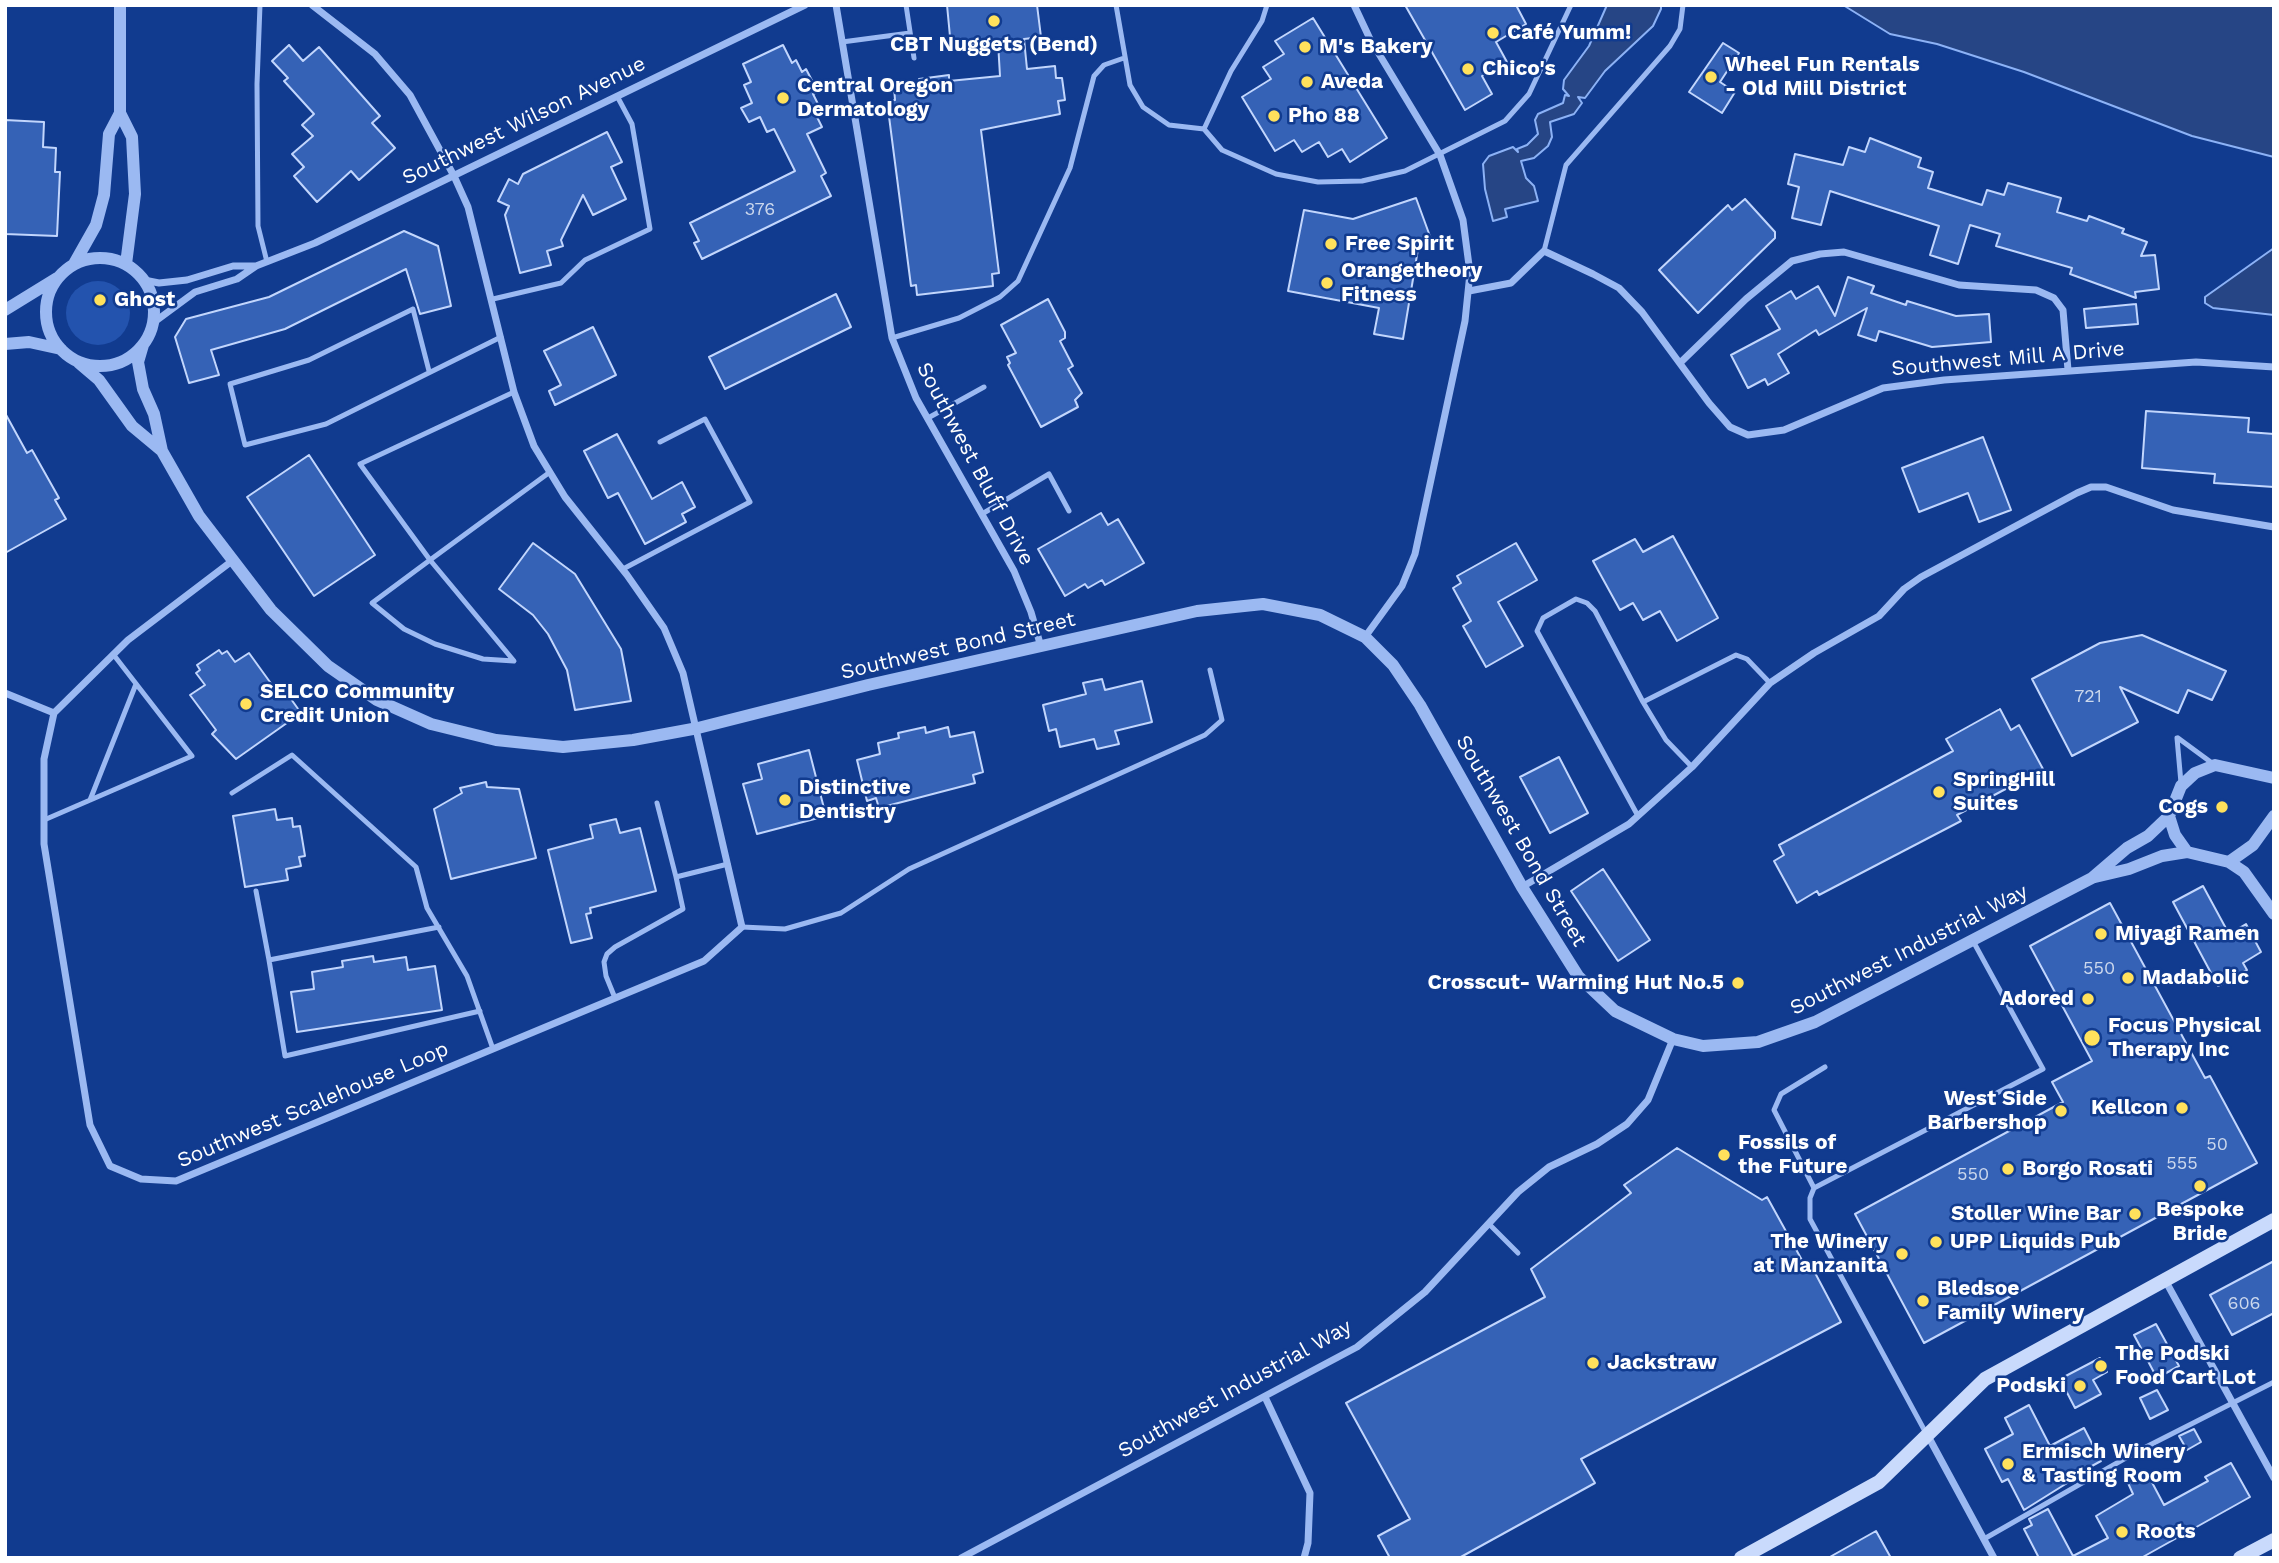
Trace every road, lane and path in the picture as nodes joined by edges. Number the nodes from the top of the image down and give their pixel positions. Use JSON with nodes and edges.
{"nodes":[{"id":1,"x":120,"y":5,"type":"edge"},
{"id":2,"x":260,"y":5,"type":"edge"},
{"id":3,"x":312,"y":5,"type":"edge"},
{"id":4,"x":806,"y":5,"type":"edge"},
{"id":5,"x":836,"y":5,"type":"edge"},
{"id":6,"x":906,"y":5,"type":"edge"},
{"id":7,"x":1116,"y":5,"type":"edge"},
{"id":8,"x":1267,"y":5,"type":"edge"},
{"id":9,"x":1354,"y":5,"type":"edge"},
{"id":10,"x":1571,"y":5,"type":"edge"},
{"id":11,"x":1683,"y":5,"type":"edge"},
{"id":12,"x":910,"y":33,"type":"junction"},
{"id":13,"x":842,"y":42,"type":"junction"},
{"id":14,"x":914,"y":58,"type":"dead end"},
{"id":15,"x":1124,"y":58,"type":"junction"},
{"id":16,"x":617,"y":96,"type":"junction"},
{"id":17,"x":120,"y":113,"type":"junction"},
{"id":18,"x":1204,"y":129,"type":"junction"},
{"id":19,"x":1440,"y":155,"type":"junction"},
{"id":20,"x":454,"y":176,"type":"junction"},
{"id":21,"x":1544,"y":251,"type":"junction"},
{"id":22,"x":267,"y":262,"type":"junction"},
{"id":23,"x":74,"y":264,"type":"junction"},
{"id":24,"x":126,"y":264,"type":"junction"},
{"id":25,"x":256,"y":266,"type":"junction"},
{"id":26,"x":60,"y":276,"type":"junction"},
{"id":27,"x":144,"y":280,"type":"junction"},
{"id":28,"x":1469,"y":291,"type":"junction"},
{"id":29,"x":494,"y":299,"type":"junction"},
{"id":30,"x":5,"y":310,"type":"edge"},
{"id":31,"x":153,"y":323,"type":"junction"},
{"id":32,"x":501,"y":337,"type":"junction"},
{"id":33,"x":892,"y":338,"type":"junction"},
{"id":34,"x":5,"y":344,"type":"edge"},
{"id":35,"x":143,"y":345,"type":"junction"},
{"id":36,"x":61,"y":349,"type":"junction"},
{"id":37,"x":77,"y":361,"type":"junction"},
{"id":38,"x":1681,"y":362,"type":"junction"},
{"id":39,"x":2274,"y":367,"type":"edge"},
{"id":40,"x":2068,"y":370,"type":"junction"},
{"id":41,"x":429,"y":371,"type":"junction"},
{"id":42,"x":984,"y":387,"type":"dead end"},
{"id":43,"x":514,"y":392,"type":"junction"},
{"id":44,"x":928,"y":418,"type":"junction"},
{"id":45,"x":660,"y":442,"type":"dead end"},
{"id":46,"x":162,"y":452,"type":"junction"},
{"id":47,"x":550,"y":472,"type":"junction"},
{"id":48,"x":1069,"y":511,"type":"dead end"},
{"id":49,"x":982,"y":514,"type":"junction"},
{"id":50,"x":2274,"y":527,"type":"edge"},
{"id":51,"x":430,"y":560,"type":"junction"},
{"id":52,"x":232,"y":561,"type":"junction"},
{"id":53,"x":623,"y":569,"type":"junction"},
{"id":54,"x":1365,"y":637,"type":"junction"},
{"id":55,"x":1041,"y":648,"type":"junction"},
{"id":56,"x":113,"y":654,"type":"junction"},
{"id":57,"x":1210,"y":670,"type":"dead end"},
{"id":58,"x":1770,"y":683,"type":"junction"},
{"id":59,"x":136,"y":684,"type":"junction"},
{"id":60,"x":5,"y":693,"type":"edge"},
{"id":61,"x":1643,"y":702,"type":"junction"},
{"id":62,"x":54,"y":713,"type":"junction"},
{"id":63,"x":698,"y":728,"type":"junction"},
{"id":64,"x":2215,"y":765,"type":"junction"},
{"id":65,"x":1692,"y":767,"type":"junction"},
{"id":66,"x":2274,"y":778,"type":"edge"},
{"id":67,"x":2181,"y":786,"type":"junction"},
{"id":68,"x":232,"y":793,"type":"dead end"},
{"id":69,"x":90,"y":800,"type":"junction"},
{"id":70,"x":657,"y":803,"type":"dead end"},
{"id":71,"x":1638,"y":816,"type":"junction"},
{"id":72,"x":2169,"y":816,"type":"junction"},
{"id":73,"x":2274,"y":816,"type":"edge"},
{"id":74,"x":44,"y":820,"type":"junction"},
{"id":75,"x":2187,"y":852,"type":"junction"},
{"id":76,"x":2229,"y":862,"type":"junction"},
{"id":77,"x":728,"y":864,"type":"junction"},
{"id":78,"x":676,"y":877,"type":"junction"},
{"id":79,"x":2092,"y":877,"type":"junction"},
{"id":80,"x":1522,"y":887,"type":"junction"},
{"id":81,"x":256,"y":891,"type":"dead end"},
{"id":82,"x":2274,"y":914,"type":"edge"},
{"id":83,"x":439,"y":927,"type":"junction"},
{"id":84,"x":741,"y":927,"type":"junction"},
{"id":85,"x":1973,"y":942,"type":"junction"},
{"id":86,"x":269,"y":960,"type":"junction"},
{"id":87,"x":615,"y":998,"type":"junction"},
{"id":88,"x":480,"y":1011,"type":"junction"},
{"id":89,"x":1674,"y":1040,"type":"junction"},
{"id":90,"x":493,"y":1049,"type":"junction"},
{"id":91,"x":1825,"y":1067,"type":"dead end"},
{"id":92,"x":1814,"y":1188,"type":"junction"},
{"id":93,"x":2274,"y":1220,"type":"edge"},
{"id":94,"x":1489,"y":1224,"type":"junction"},
{"id":95,"x":1518,"y":1253,"type":"dead end"},
{"id":96,"x":2165,"y":1280,"type":"junction"},
{"id":97,"x":2274,"y":1382,"type":"edge"},
{"id":98,"x":1265,"y":1397,"type":"junction"},
{"id":99,"x":2232,"y":1404,"type":"junction"},
{"id":100,"x":1928,"y":1436,"type":"junction"},
{"id":101,"x":2274,"y":1478,"type":"edge"},
{"id":102,"x":1984,"y":1539,"type":"junction"},
{"id":103,"x":2274,"y":1540,"type":"edge"},
{"id":104,"x":961,"y":1558,"type":"edge"},
{"id":105,"x":1304,"y":1558,"type":"edge"},
{"id":106,"x":1741,"y":1558,"type":"edge"},
{"id":107,"x":1994,"y":1558,"type":"edge"},
{"id":108,"x":2240,"y":1558,"type":"edge"}],
"edges":[{"from":1,"to":17,"type":"street"},
{"from":2,"to":22,"type":"lane"},
{"from":3,"to":20,"type":"street"},
{"from":4,"to":16,"type":"street","name":"Southwest Wilson Avenue"},
{"from":5,"to":13,"type":"street","name":"Southwest Bluff Drive"},
{"from":6,"to":12,"type":"lane"},
{"from":7,"to":15,"type":"lane"},
{"from":8,"to":18,"type":"lane"},
{"from":9,"to":19,"type":"street"},
{"from":10,"to":19,"type":"lane"},
{"from":11,"to":21,"type":"lane"},
{"from":12,"to":13,"type":"lane"},
{"from":12,"to":14,"type":"lane"},
{"from":13,"to":33,"type":"street","name":"Southwest Bluff Drive"},
{"from":15,"to":18,"type":"lane"},
{"from":15,"to":33,"type":"lane"},
{"from":16,"to":20,"type":"street","name":"Southwest Wilson Avenue"},
{"from":16,"to":29,"type":"lane"},
{"from":17,"to":23,"type":"street"},
{"from":17,"to":24,"type":"street"},
{"from":18,"to":19,"type":"lane"},
{"from":19,"to":28,"type":"street"},
{"from":20,"to":22,"type":"street","name":"Southwest Wilson Avenue"},
{"from":20,"to":29,"type":"street"},
{"from":21,"to":28,"type":"street"},
{"from":21,"to":38,"type":"street","name":"Southwest Mill A Drive"},
{"from":22,"to":25,"type":"street","name":"Southwest Wilson Avenue"},
{"from":23,"to":24,"type":"street"},
{"from":23,"to":26,"type":"street"},
{"from":24,"to":27,"type":"street"},
{"from":25,"to":27,"type":"street","name":"Southwest Wilson Avenue"},
{"from":25,"to":31,"type":"street","name":"Southwest Wilson Avenue"},
{"from":26,"to":30,"type":"street"},
{"from":26,"to":36,"type":"street"},
{"from":27,"to":31,"type":"street"},
{"from":28,"to":54,"type":"street"},
{"from":29,"to":32,"type":"street"},
{"from":31,"to":35,"type":"street"},
{"from":32,"to":41,"type":"lane"},
{"from":32,"to":43,"type":"street"},
{"from":33,"to":44,"type":"street","name":"Southwest Bluff Drive"},
{"from":34,"to":36,"type":"street"},
{"from":35,"to":37,"type":"street"},
{"from":35,"to":46,"type":"street","name":"Southwest Bond Street"},
{"from":36,"to":37,"type":"street"},
{"from":37,"to":46,"type":"street","name":"Southwest Bond Street"},
{"from":38,"to":40,"type":"street","name":"Southwest Mill A Drive"},
{"from":38,"to":40,"type":"street"},
{"from":39,"to":40,"type":"street","name":"Southwest Mill A Drive"},
{"from":41,"to":41,"type":"lane"},
{"from":42,"to":44,"type":"lane"},
{"from":43,"to":47,"type":"street"},
{"from":43,"to":51,"type":"lane"},
{"from":44,"to":49,"type":"street","name":"Southwest Bluff Drive"},
{"from":45,"to":53,"type":"lane"},
{"from":46,"to":52,"type":"street","name":"Southwest Bond Street"},
{"from":47,"to":51,"type":"lane"},
{"from":47,"to":53,"type":"street"},
{"from":48,"to":49,"type":"lane"},
{"from":49,"to":55,"type":"street","name":"Southwest Bluff Drive"},
{"from":50,"to":58,"type":"street"},
{"from":51,"to":51,"type":"lane"},
{"from":52,"to":56,"type":"street"},
{"from":52,"to":63,"type":"street","name":"Southwest Bond Street"},
{"from":53,"to":63,"type":"street"},
{"from":54,"to":55,"type":"street","name":"Southwest Bond Street"},
{"from":54,"to":80,"type":"street","name":"Southwest Bond Street"},
{"from":55,"to":63,"type":"street","name":"Southwest Bond Street"},
{"from":56,"to":59,"type":"lane"},
{"from":56,"to":62,"type":"street"},
{"from":57,"to":84,"type":"lane"},
{"from":58,"to":61,"type":"lane"},
{"from":58,"to":65,"type":"street"},
{"from":59,"to":69,"type":"lane"},
{"from":59,"to":69,"type":"lane"},
{"from":60,"to":62,"type":"street"},
{"from":61,"to":65,"type":"lane"},
{"from":61,"to":71,"type":"lane"},
{"from":62,"to":74,"type":"street","name":"Southwest Scalehouse Loop"},
{"from":63,"to":77,"type":"street"},
{"from":64,"to":66,"type":"street"},
{"from":64,"to":67,"type":"street"},
{"from":64,"to":67,"type":"lane"},
{"from":65,"to":71,"type":"street"},
{"from":67,"to":72,"type":"street","name":"Southwest Industrial Way"},
{"from":68,"to":83,"type":"lane"},
{"from":69,"to":74,"type":"lane"},
{"from":70,"to":78,"type":"lane"},
{"from":71,"to":80,"type":"street"},
{"from":72,"to":75,"type":"street"},
{"from":72,"to":79,"type":"street","name":"Southwest Industrial Way"},
{"from":73,"to":76,"type":"street"},
{"from":74,"to":90,"type":"street","name":"Southwest Scalehouse Loop"},
{"from":75,"to":76,"type":"street","name":"Southwest Industrial Way"},
{"from":75,"to":79,"type":"street","name":"Southwest Industrial Way"},
{"from":76,"to":82,"type":"street"},
{"from":77,"to":78,"type":"lane"},
{"from":77,"to":84,"type":"street"},
{"from":78,"to":87,"type":"lane"},
{"from":79,"to":85,"type":"street","name":"Southwest Industrial Way"},
{"from":80,"to":89,"type":"street","name":"Southwest Bond Street"},
{"from":81,"to":86,"type":"lane"},
{"from":83,"to":86,"type":"lane"},
{"from":83,"to":88,"type":"lane"},
{"from":84,"to":87,"type":"street","name":"Southwest Scalehouse Loop"},
{"from":85,"to":89,"type":"street","name":"Southwest Industrial Way"},
{"from":85,"to":92,"type":"lane"},
{"from":86,"to":88,"type":"lane"},
{"from":87,"to":90,"type":"street","name":"Southwest Scalehouse Loop"},
{"from":88,"to":90,"type":"lane"},
{"from":89,"to":94,"type":"street","name":"Southwest Industrial Way"},
{"from":91,"to":92,"type":"lane"},
{"from":92,"to":100,"type":"lane"},
{"from":93,"to":96,"type":"main road"},
{"from":94,"to":95,"type":"lane"},
{"from":94,"to":98,"type":"street","name":"Southwest Industrial Way"},
{"from":96,"to":99,"type":"street"},
{"from":96,"to":100,"type":"main road"},
{"from":97,"to":99,"type":"lane"},
{"from":98,"to":104,"type":"street","name":"Southwest Industrial Way"},
{"from":98,"to":105,"type":"street"},
{"from":99,"to":101,"type":"street"},
{"from":99,"to":102,"type":"lane"},
{"from":100,"to":102,"type":"street"},
{"from":100,"to":106,"type":"main road"},
{"from":102,"to":107,"type":"street"},
{"from":103,"to":108,"type":"main road"}]}
